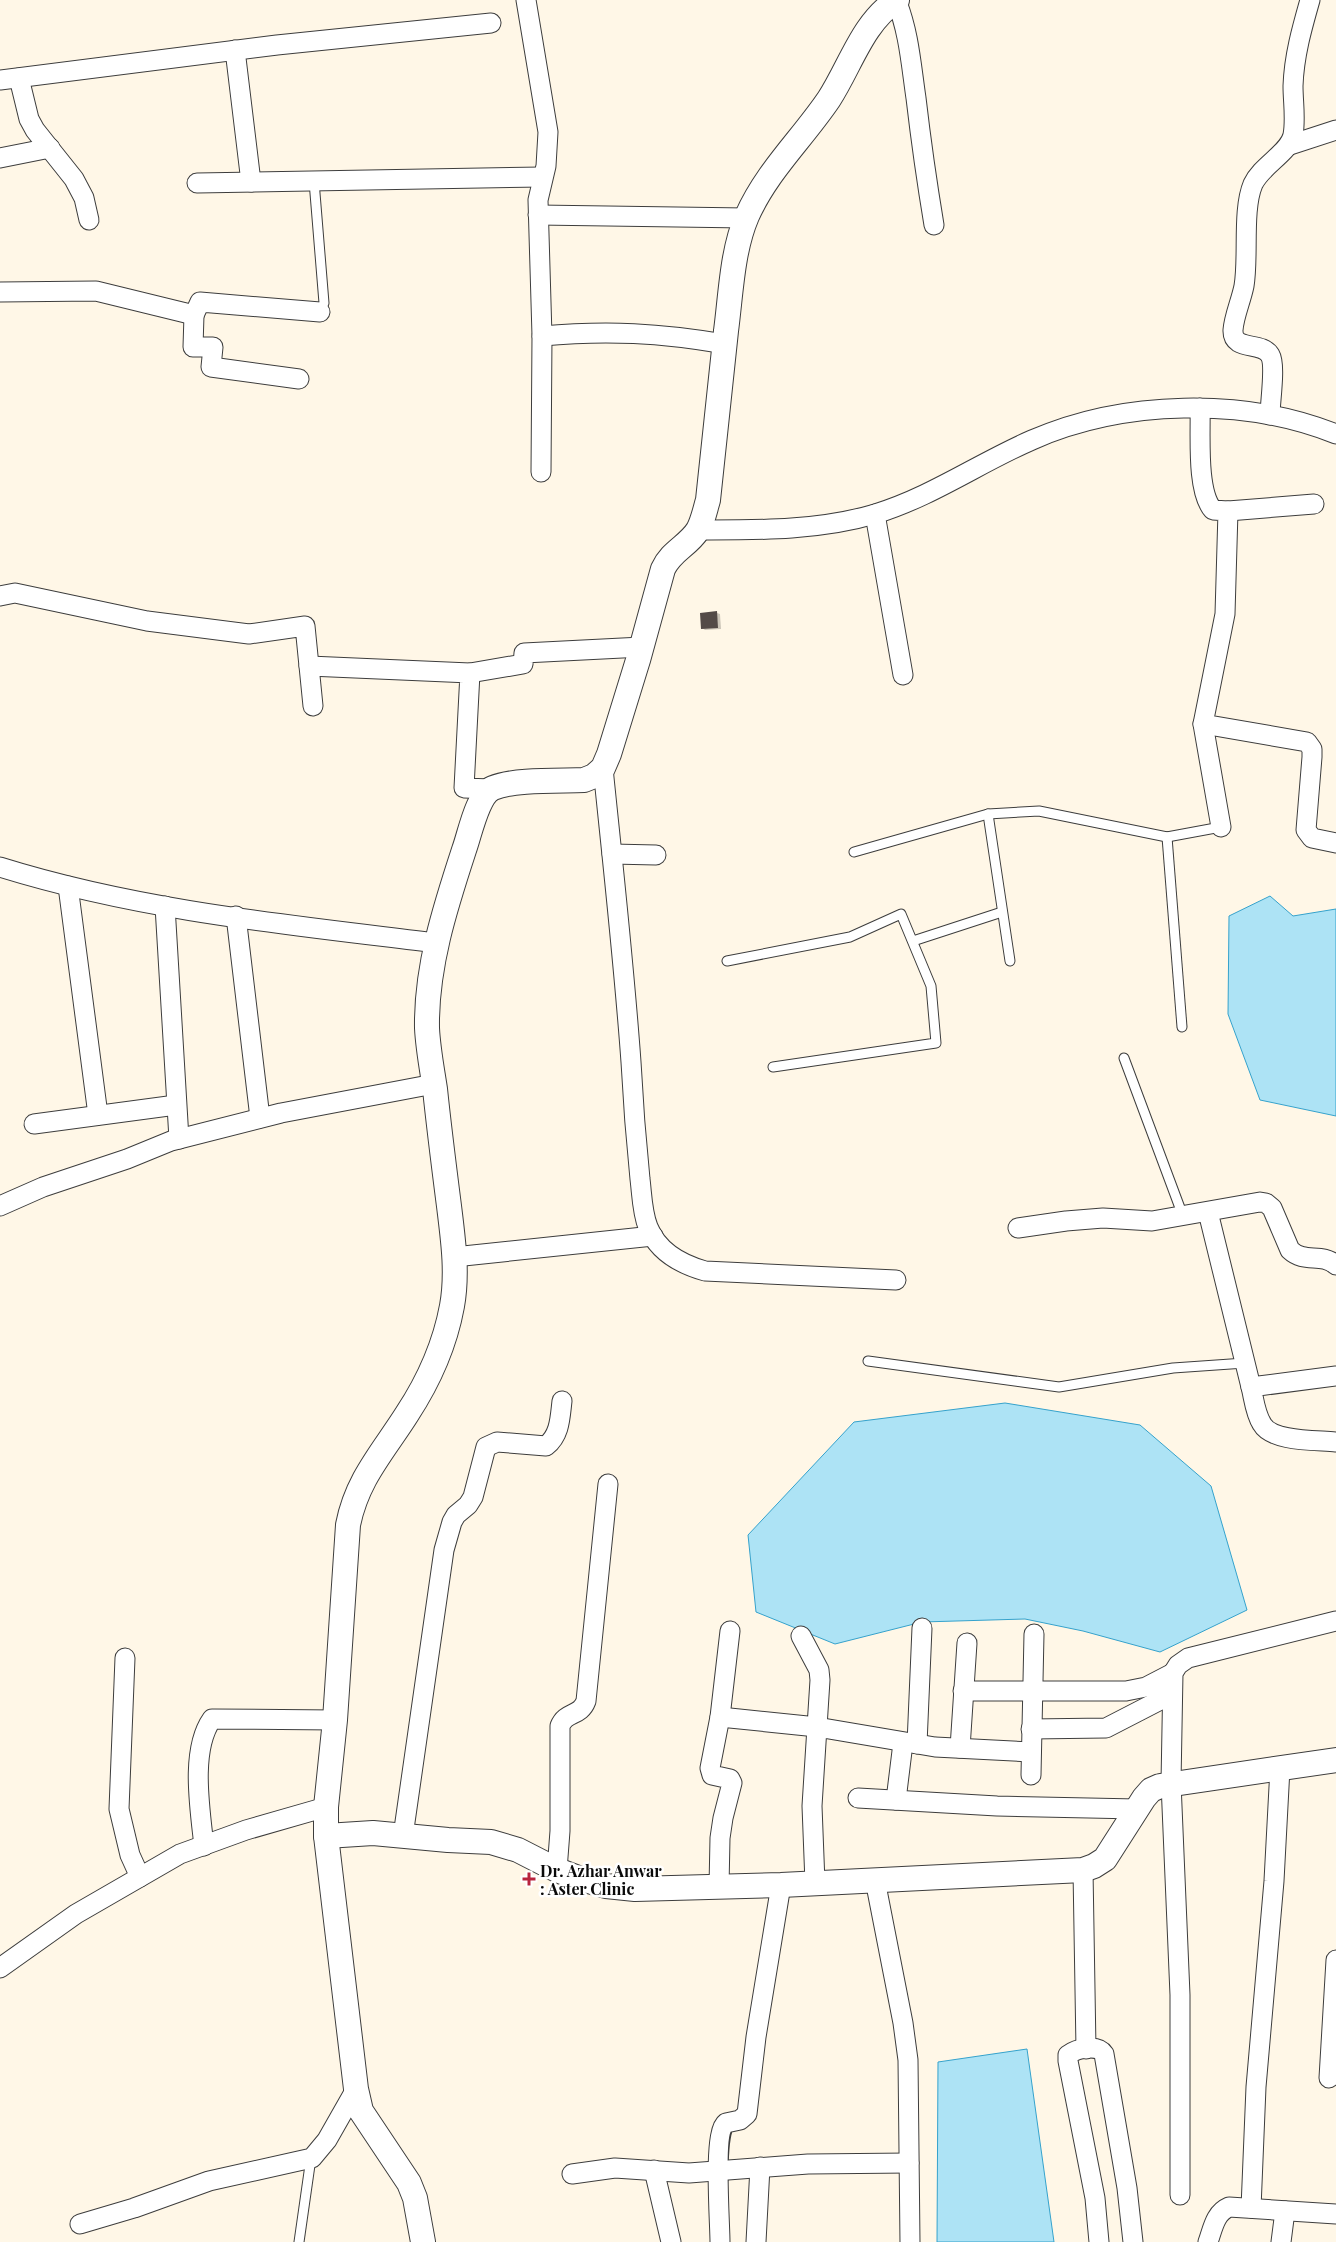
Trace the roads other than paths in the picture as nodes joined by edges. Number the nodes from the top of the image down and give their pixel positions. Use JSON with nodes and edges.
{"nodes":[{"id":1,"x":526,"y":0,"type":"edge"},
{"id":2,"x":896,"y":0,"type":"edge"},
{"id":3,"x":1310,"y":0,"type":"edge"},
{"id":4,"x":491,"y":22,"type":"dead end"},
{"id":5,"x":235,"y":50,"type":"junction"},
{"id":6,"x":19,"y":78,"type":"junction"},
{"id":7,"x":0,"y":80,"type":"edge"},
{"id":8,"x":1336,"y":130,"type":"edge"},
{"id":9,"x":1290,"y":145,"type":"junction"},
{"id":10,"x":50,"y":148,"type":"junction"},
{"id":11,"x":0,"y":158,"type":"edge"},
{"id":12,"x":542,"y":177,"type":"junction"},
{"id":13,"x":314,"y":181,"type":"junction"},
{"id":14,"x":251,"y":182,"type":"junction"},
{"id":15,"x":197,"y":183,"type":"dead end"},
{"id":16,"x":538,"y":215,"type":"junction"},
{"id":17,"x":746,"y":218,"type":"junction"},
{"id":18,"x":89,"y":220,"type":"dead end"},
{"id":19,"x":934,"y":225,"type":"dead end"},
{"id":20,"x":0,"y":292,"type":"edge"},
{"id":21,"x":320,"y":312,"type":"joint"},
{"id":22,"x":194,"y":315,"type":"junction"},
{"id":23,"x":542,"y":336,"type":"junction"},
{"id":24,"x":725,"y":344,"type":"junction"},
{"id":25,"x":299,"y":379,"type":"dead end"},
{"id":26,"x":1200,"y":408,"type":"junction"},
{"id":27,"x":1270,"y":416,"type":"junction"},
{"id":28,"x":1336,"y":434,"type":"edge"},
{"id":29,"x":541,"y":472,"type":"dead end"},
{"id":30,"x":1314,"y":504,"type":"dead end"},
{"id":31,"x":1228,"y":511,"type":"junction"},
{"id":32,"x":875,"y":514,"type":"junction"},
{"id":33,"x":698,"y":530,"type":"junction"},
{"id":34,"x":0,"y":596,"type":"edge"},
{"id":35,"x":642,"y":647,"type":"junction"},
{"id":36,"x":309,"y":666,"type":"junction"},
{"id":37,"x":470,"y":673,"type":"junction"},
{"id":38,"x":903,"y":675,"type":"dead end"},
{"id":39,"x":313,"y":706,"type":"dead end"},
{"id":40,"x":1204,"y":724,"type":"junction"},
{"id":41,"x":604,"y":768,"type":"junction"},
{"id":42,"x":491,"y":789,"type":"junction"},
{"id":43,"x":988,"y":814,"type":"junction"},
{"id":44,"x":1221,"y":827,"type":"joint"},
{"id":45,"x":1167,"y":837,"type":"junction"},
{"id":46,"x":1336,"y":843,"type":"edge"},
{"id":47,"x":854,"y":852,"type":"dead end"},
{"id":48,"x":612,"y":854,"type":"junction"},
{"id":49,"x":656,"y":855,"type":"dead end"},
{"id":50,"x":0,"y":867,"type":"edge"},
{"id":51,"x":68,"y":886,"type":"junction"},
{"id":52,"x":165,"y":906,"type":"junction"},
{"id":53,"x":1002,"y":912,"type":"junction"},
{"id":54,"x":236,"y":916,"type":"junction"},
{"id":55,"x":913,"y":941,"type":"junction"},
{"id":56,"x":436,"y":943,"type":"junction"},
{"id":57,"x":727,"y":960,"type":"dead end"},
{"id":58,"x":1010,"y":961,"type":"dead end"},
{"id":59,"x":1182,"y":1027,"type":"dead end"},
{"id":60,"x":1124,"y":1058,"type":"dead end"},
{"id":61,"x":773,"y":1067,"type":"dead end"},
{"id":62,"x":434,"y":1084,"type":"junction"},
{"id":63,"x":176,"y":1105,"type":"junction"},
{"id":64,"x":98,"y":1115,"type":"junction"},
{"id":65,"x":260,"y":1118,"type":"junction"},
{"id":66,"x":34,"y":1124,"type":"dead end"},
{"id":67,"x":178,"y":1139,"type":"junction"},
{"id":68,"x":0,"y":1206,"type":"edge"},
{"id":69,"x":1208,"y":1212,"type":"junction"},
{"id":70,"x":1183,"y":1216,"type":"junction"},
{"id":71,"x":1018,"y":1228,"type":"dead end"},
{"id":72,"x":653,"y":1236,"type":"junction"},
{"id":73,"x":454,"y":1257,"type":"junction"},
{"id":74,"x":1336,"y":1265,"type":"edge"},
{"id":75,"x":896,"y":1280,"type":"dead end"},
{"id":76,"x":868,"y":1361,"type":"dead end"},
{"id":77,"x":1245,"y":1363,"type":"junction"},
{"id":78,"x":1336,"y":1376,"type":"edge"},
{"id":79,"x":1251,"y":1386,"type":"junction"},
{"id":80,"x":562,"y":1401,"type":"dead end"},
{"id":81,"x":1336,"y":1442,"type":"edge"},
{"id":82,"x":608,"y":1484,"type":"dead end"},
{"id":83,"x":1336,"y":1621,"type":"edge"},
{"id":84,"x":922,"y":1628,"type":"dead end"},
{"id":85,"x":730,"y":1631,"type":"dead end"},
{"id":86,"x":1034,"y":1634,"type":"dead end"},
{"id":87,"x":801,"y":1636,"type":"dead end"},
{"id":88,"x":967,"y":1643,"type":"dead end"},
{"id":89,"x":125,"y":1658,"type":"dead end"},
{"id":90,"x":1173,"y":1673,"type":"junction"},
{"id":91,"x":963,"y":1691,"type":"junction"},
{"id":92,"x":1032,"y":1693,"type":"junction"},
{"id":93,"x":1172,"y":1694,"type":"junction"},
{"id":94,"x":720,"y":1717,"type":"junction"},
{"id":95,"x":335,"y":1720,"type":"junction"},
{"id":96,"x":817,"y":1727,"type":"junction"},
{"id":97,"x":1031,"y":1729,"type":"junction"},
{"id":98,"x":910,"y":1744,"type":"junction"},
{"id":99,"x":960,"y":1748,"type":"junction"},
{"id":100,"x":1031,"y":1752,"type":"junction"},
{"id":101,"x":1336,"y":1760,"type":"edge"},
{"id":102,"x":1280,"y":1768,"type":"junction"},
{"id":103,"x":1030,"y":1775,"type":"dead end"},
{"id":104,"x":1171,"y":1783,"type":"junction"},
{"id":105,"x":858,"y":1798,"type":"dead end"},
{"id":106,"x":896,"y":1800,"type":"junction"},
{"id":107,"x":326,"y":1807,"type":"junction"},
{"id":108,"x":1137,"y":1809,"type":"junction"},
{"id":109,"x":326,"y":1836,"type":"junction"},
{"id":110,"x":403,"y":1836,"type":"junction"},
{"id":111,"x":204,"y":1846,"type":"junction"},
{"id":112,"x":556,"y":1870,"type":"junction"},
{"id":113,"x":1083,"y":1870,"type":"junction"},
{"id":114,"x":140,"y":1877,"type":"junction"},
{"id":115,"x":875,"y":1880,"type":"junction"},
{"id":116,"x":815,"y":1883,"type":"junction"},
{"id":117,"x":781,"y":1885,"type":"junction"},
{"id":118,"x":719,"y":1887,"type":"junction"},
{"id":119,"x":2,"y":1960,"type":"edge"},
{"id":120,"x":1336,"y":1960,"type":"edge"},
{"id":121,"x":1086,"y":2049,"type":"junction"},
{"id":122,"x":1329,"y":2078,"type":"dead end"},
{"id":123,"x":356,"y":2089,"type":"junction"},
{"id":124,"x":312,"y":2158,"type":"junction"},
{"id":125,"x":909,"y":2163,"type":"junction"},
{"id":126,"x":760,"y":2168,"type":"junction"},
{"id":127,"x":654,"y":2170,"type":"junction"},
{"id":128,"x":718,"y":2171,"type":"junction"},
{"id":129,"x":572,"y":2174,"type":"dead end"},
{"id":130,"x":1180,"y":2195,"type":"dead end"},
{"id":131,"x":1251,"y":2208,"type":"junction"},
{"id":132,"x":1285,"y":2211,"type":"junction"},
{"id":133,"x":1336,"y":2214,"type":"edge"},
{"id":134,"x":80,"y":2224,"type":"dead end"},
{"id":135,"x":299,"y":2242,"type":"edge"},
{"id":136,"x":423,"y":2242,"type":"edge"},
{"id":137,"x":671,"y":2242,"type":"edge"},
{"id":138,"x":720,"y":2242,"type":"edge"},
{"id":139,"x":756,"y":2242,"type":"edge"},
{"id":140,"x":910,"y":2242,"type":"edge"},
{"id":141,"x":1099,"y":2242,"type":"edge"},
{"id":142,"x":1133,"y":2242,"type":"edge"},
{"id":143,"x":1208,"y":2242,"type":"edge"},
{"id":144,"x":1281,"y":2242,"type":"edge"}],
"edges":[{"from":1,"to":12,"type":"street"},
{"from":2,"to":17,"type":"street"},
{"from":2,"to":19,"type":"street"},
{"from":3,"to":9,"type":"street"},
{"from":4,"to":5,"type":"street"},
{"from":5,"to":6,"type":"street"},
{"from":5,"to":14,"type":"street"},
{"from":6,"to":7,"type":"street"},
{"from":6,"to":10,"type":"street"},
{"from":8,"to":9,"type":"street"},
{"from":9,"to":27,"type":"street"},
{"from":10,"to":11,"type":"street"},
{"from":10,"to":18,"type":"street"},
{"from":12,"to":13,"type":"street"},
{"from":12,"to":16,"type":"street"},
{"from":13,"to":14,"type":"street"},
{"from":13,"to":21,"type":"lane"},
{"from":14,"to":15,"type":"street"},
{"from":16,"to":17,"type":"street"},
{"from":16,"to":23,"type":"street"},
{"from":17,"to":24,"type":"street"},
{"from":20,"to":22,"type":"street"},
{"from":21,"to":22,"type":"street"},
{"from":22,"to":25,"type":"street"},
{"from":23,"to":24,"type":"street"},
{"from":23,"to":29,"type":"street"},
{"from":24,"to":33,"type":"street"},
{"from":26,"to":27,"type":"street"},
{"from":26,"to":31,"type":"street"},
{"from":26,"to":32,"type":"street"},
{"from":27,"to":28,"type":"street"},
{"from":30,"to":31,"type":"street"},
{"from":31,"to":40,"type":"street"},
{"from":32,"to":33,"type":"street"},
{"from":32,"to":38,"type":"street"},
{"from":33,"to":35,"type":"street"},
{"from":34,"to":36,"type":"street"},
{"from":35,"to":37,"type":"street"},
{"from":35,"to":41,"type":"street"},
{"from":36,"to":37,"type":"street"},
{"from":36,"to":39,"type":"street"},
{"from":37,"to":42,"type":"street"},
{"from":40,"to":44,"type":"street"},
{"from":40,"to":46,"type":"street"},
{"from":41,"to":42,"type":"street"},
{"from":41,"to":48,"type":"street"},
{"from":42,"to":56,"type":"street"},
{"from":43,"to":45,"type":"lane"},
{"from":43,"to":47,"type":"lane"},
{"from":43,"to":53,"type":"lane"},
{"from":44,"to":45,"type":"lane"},
{"from":45,"to":59,"type":"lane"},
{"from":48,"to":49,"type":"street"},
{"from":48,"to":72,"type":"street"},
{"from":50,"to":51,"type":"street"},
{"from":51,"to":52,"type":"street"},
{"from":51,"to":64,"type":"street"},
{"from":52,"to":54,"type":"street"},
{"from":52,"to":63,"type":"street"},
{"from":53,"to":55,"type":"lane"},
{"from":53,"to":58,"type":"lane"},
{"from":54,"to":56,"type":"street"},
{"from":54,"to":65,"type":"street"},
{"from":55,"to":57,"type":"lane"},
{"from":55,"to":61,"type":"lane"},
{"from":56,"to":62,"type":"street"},
{"from":60,"to":70,"type":"lane"},
{"from":62,"to":65,"type":"street"},
{"from":62,"to":73,"type":"street"},
{"from":63,"to":64,"type":"street"},
{"from":63,"to":67,"type":"street"},
{"from":64,"to":66,"type":"street"},
{"from":65,"to":67,"type":"street"},
{"from":67,"to":68,"type":"street"},
{"from":69,"to":70,"type":"street"},
{"from":69,"to":74,"type":"street"},
{"from":69,"to":77,"type":"street"},
{"from":70,"to":71,"type":"street"},
{"from":72,"to":73,"type":"street"},
{"from":72,"to":75,"type":"street"},
{"from":73,"to":95,"type":"street"},
{"from":76,"to":77,"type":"lane"},
{"from":77,"to":79,"type":"street"},
{"from":78,"to":79,"type":"street"},
{"from":79,"to":81,"type":"street"},
{"from":80,"to":110,"type":"street"},
{"from":82,"to":112,"type":"street"},
{"from":83,"to":90,"type":"street"},
{"from":84,"to":98,"type":"street"},
{"from":85,"to":94,"type":"street"},
{"from":86,"to":92,"type":"street"},
{"from":87,"to":96,"type":"street"},
{"from":88,"to":91,"type":"street"},
{"from":89,"to":114,"type":"street"},
{"from":90,"to":92,"type":"street"},
{"from":90,"to":93,"type":"street"},
{"from":91,"to":92,"type":"street"},
{"from":91,"to":99,"type":"street"},
{"from":92,"to":97,"type":"street"},
{"from":93,"to":97,"type":"street"},
{"from":93,"to":104,"type":"street"},
{"from":94,"to":96,"type":"street"},
{"from":94,"to":118,"type":"street"},
{"from":95,"to":107,"type":"street"},
{"from":95,"to":111,"type":"street"},
{"from":96,"to":98,"type":"street"},
{"from":96,"to":116,"type":"street"},
{"from":97,"to":100,"type":"street"},
{"from":98,"to":99,"type":"street"},
{"from":98,"to":106,"type":"street"},
{"from":99,"to":100,"type":"street"},
{"from":100,"to":103,"type":"street"},
{"from":101,"to":102,"type":"street"},
{"from":102,"to":104,"type":"street"},
{"from":102,"to":131,"type":"street"},
{"from":104,"to":108,"type":"street"},
{"from":104,"to":130,"type":"street"},
{"from":105,"to":106,"type":"street"},
{"from":106,"to":108,"type":"street"},
{"from":107,"to":109,"type":"street"},
{"from":107,"to":111,"type":"street"},
{"from":108,"to":113,"type":"street"},
{"from":109,"to":110,"type":"street"},
{"from":109,"to":123,"type":"street"},
{"from":110,"to":112,"type":"street"},
{"from":111,"to":114,"type":"street"},
{"from":112,"to":118,"type":"street"},
{"from":113,"to":115,"type":"street"},
{"from":113,"to":121,"type":"street"},
{"from":114,"to":119,"type":"street"},
{"from":115,"to":116,"type":"street"},
{"from":115,"to":125,"type":"street"},
{"from":116,"to":117,"type":"street"},
{"from":117,"to":118,"type":"street"},
{"from":117,"to":128,"type":"street"},
{"from":120,"to":122,"type":"street"},
{"from":121,"to":141,"type":"street"},
{"from":121,"to":142,"type":"street"},
{"from":123,"to":124,"type":"street"},
{"from":123,"to":136,"type":"street"},
{"from":124,"to":134,"type":"street"},
{"from":124,"to":135,"type":"lane"},
{"from":125,"to":126,"type":"street"},
{"from":125,"to":140,"type":"street"},
{"from":126,"to":128,"type":"street"},
{"from":126,"to":139,"type":"street"},
{"from":127,"to":128,"type":"street"},
{"from":127,"to":129,"type":"street"},
{"from":127,"to":137,"type":"street"},
{"from":128,"to":138,"type":"street"},
{"from":131,"to":132,"type":"street"},
{"from":131,"to":143,"type":"street"},
{"from":132,"to":133,"type":"street"},
{"from":132,"to":144,"type":"street"}]}
